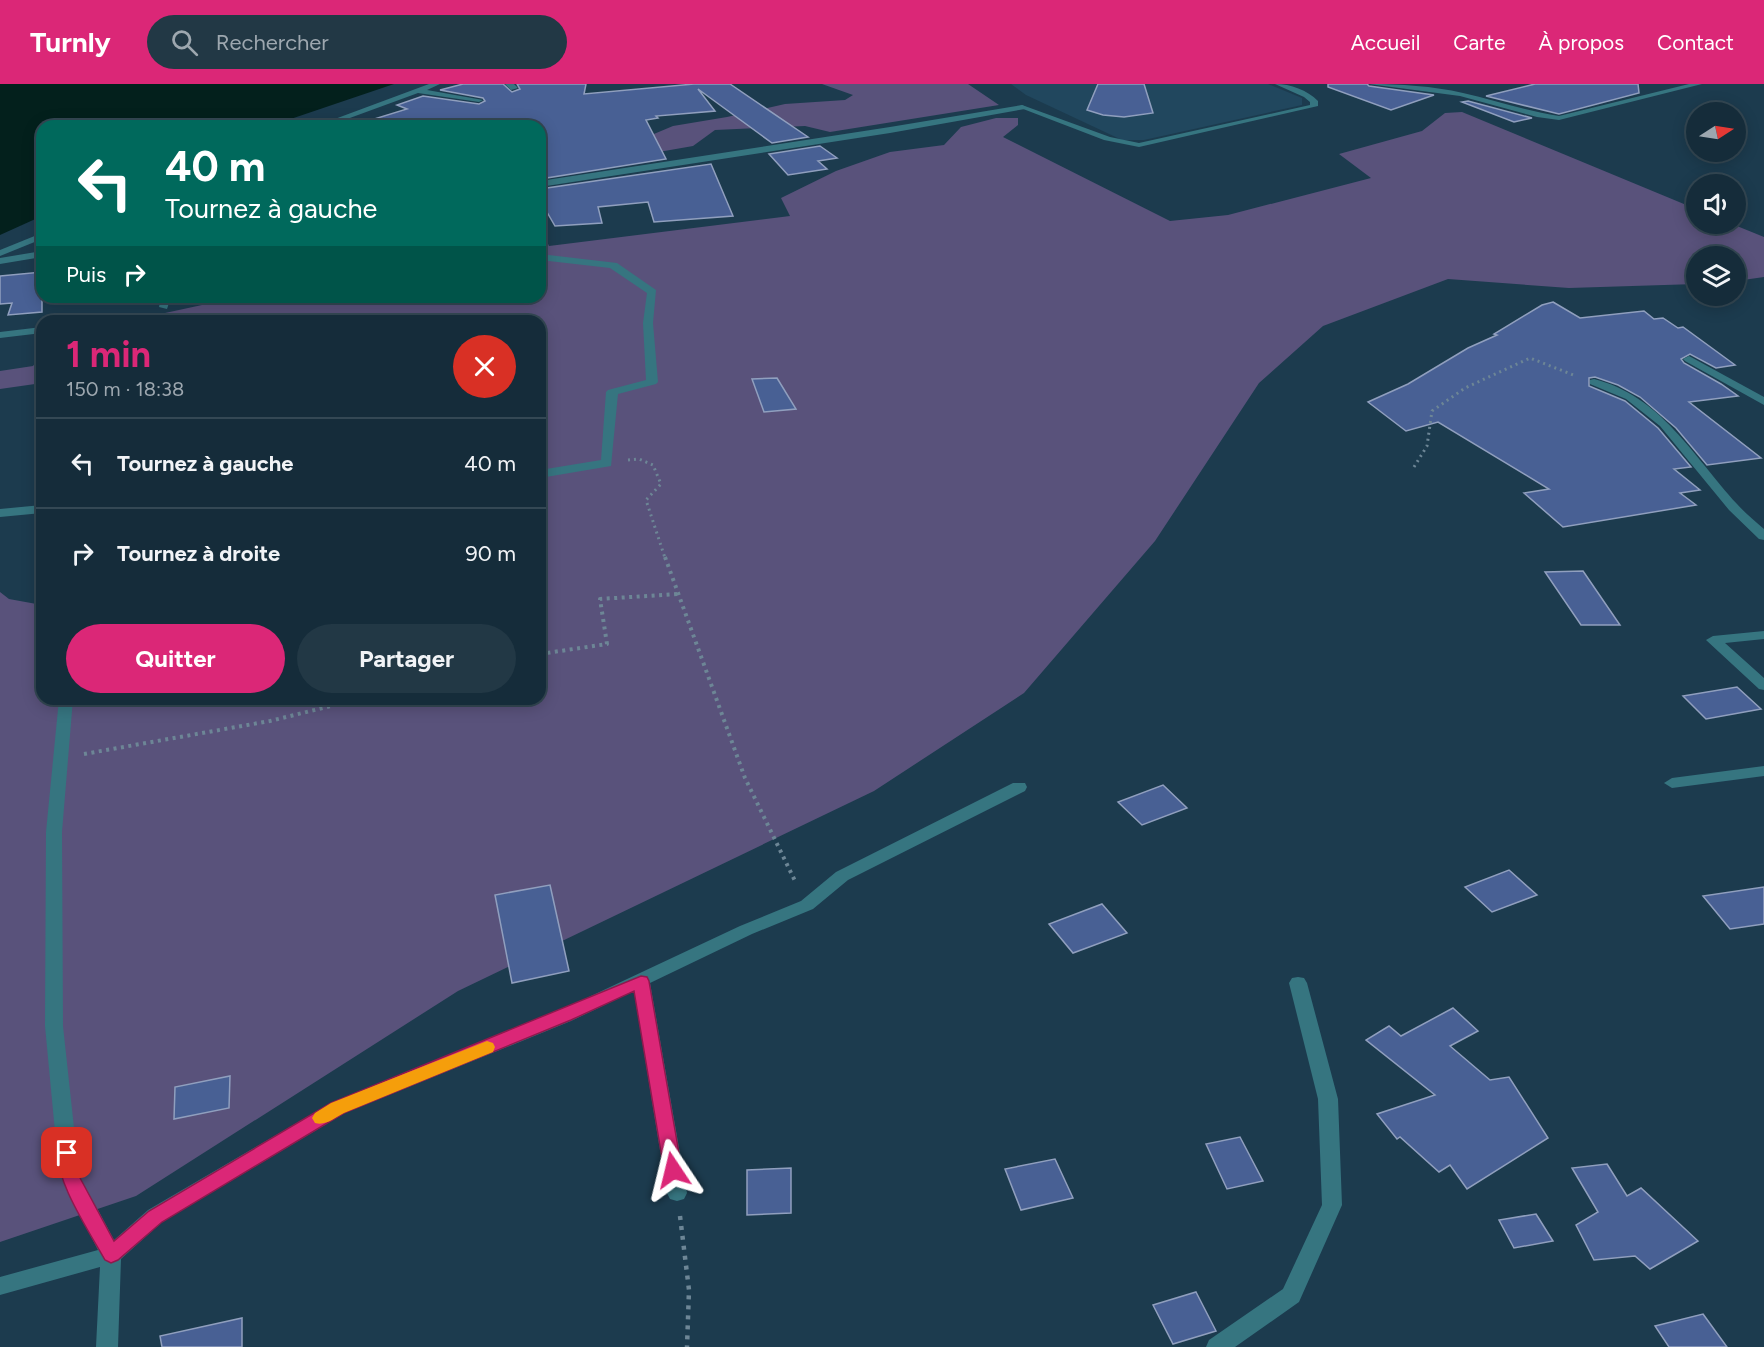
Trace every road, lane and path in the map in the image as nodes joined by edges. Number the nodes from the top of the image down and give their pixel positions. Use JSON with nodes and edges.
{"nodes":[{"id":1,"x":436,"y":84,"type":"edge"},
{"id":2,"x":1279,"y":84,"type":"edge"},
{"id":3,"x":1373,"y":84,"type":"edge"},
{"id":4,"x":1698,"y":84,"type":"edge"},
{"id":5,"x":418,"y":91,"type":"junction"},
{"id":6,"x":480,"y":100,"type":"dead end"},
{"id":7,"x":1022,"y":107,"type":"joint"},
{"id":8,"x":337,"y":120,"type":"edge"},
{"id":9,"x":546,"y":183,"type":"edge"},
{"id":10,"x":36,"y":239,"type":"edge"},
{"id":11,"x":0,"y":254,"type":"edge"},
{"id":12,"x":36,"y":255,"type":"edge"},
{"id":13,"x":546,"y":258,"type":"edge"},
{"id":14,"x":0,"y":261,"type":"edge"},
{"id":15,"x":36,"y":331,"type":"edge"},
{"id":16,"x":0,"y":334,"type":"edge"},
{"id":17,"x":1689,"y":359,"type":"dead end"},
{"id":18,"x":1594,"y":382,"type":"joint"},
{"id":19,"x":1764,"y":402,"type":"edge"},
{"id":20,"x":607,"y":463,"type":"junction"},
{"id":21,"x":1414,"y":467,"type":"dead end"},
{"id":22,"x":546,"y":473,"type":"edge"},
{"id":23,"x":36,"y":510,"type":"edge"},
{"id":24,"x":0,"y":513,"type":"edge"},
{"id":25,"x":1764,"y":536,"type":"edge"},
{"id":26,"x":677,"y":594,"type":"junction"},
{"id":27,"x":1764,"y":635,"type":"edge"},
{"id":28,"x":546,"y":653,"type":"edge"},
{"id":29,"x":1764,"y":686,"type":"edge"},
{"id":30,"x":65,"y":705,"type":"edge"},
{"id":31,"x":335,"y":705,"type":"edge"},
{"id":32,"x":61,"y":758,"type":"junction"},
{"id":33,"x":1764,"y":771,"type":"edge"},
{"id":34,"x":1672,"y":783,"type":"dead end"},
{"id":35,"x":1019,"y":787,"type":"dead end"},
{"id":36,"x":807,"y":905,"type":"junction"},
{"id":37,"x":641,"y":981,"type":"junction"},
{"id":38,"x":1298,"y":983,"type":"dead end"},
{"id":39,"x":677,"y":1193,"type":"joint"},
{"id":40,"x":111,"y":1255,"type":"junction"},
{"id":41,"x":0,"y":1286,"type":"edge"},
{"id":42,"x":106,"y":1347,"type":"edge"},
{"id":43,"x":687,"y":1347,"type":"edge"},
{"id":44,"x":1217,"y":1347,"type":"edge"}],
"edges":[{"from":1,"to":5,"type":"street"},
{"from":2,"to":7,"type":"lane"},
{"from":3,"to":4,"type":"lane"},
{"from":5,"to":6,"type":"street"},
{"from":5,"to":8,"type":"street"},
{"from":7,"to":9,"type":"street"},
{"from":10,"to":11,"type":"street"},
{"from":12,"to":14,"type":"street"},
{"from":13,"to":20,"type":"street"},
{"from":15,"to":16,"type":"street"},
{"from":17,"to":19,"type":"street"},
{"from":18,"to":21,"type":"path"},
{"from":18,"to":25,"type":"street"},
{"from":20,"to":22,"type":"street"},
{"from":20,"to":26,"type":"path"},
{"from":23,"to":24,"type":"street"},
{"from":26,"to":28,"type":"path"},
{"from":26,"to":36,"type":"path"},
{"from":27,"to":29,"type":"street"},
{"from":30,"to":32,"type":"street"},
{"from":31,"to":32,"type":"path"},
{"from":32,"to":40,"type":"street"},
{"from":33,"to":34,"type":"street"},
{"from":35,"to":36,"type":"street"},
{"from":36,"to":37,"type":"street"},
{"from":37,"to":39,"type":"street"},
{"from":37,"to":40,"type":"street"},
{"from":38,"to":44,"type":"street"},
{"from":39,"to":43,"type":"path"},
{"from":40,"to":41,"type":"street"},
{"from":40,"to":42,"type":"street"}]}
